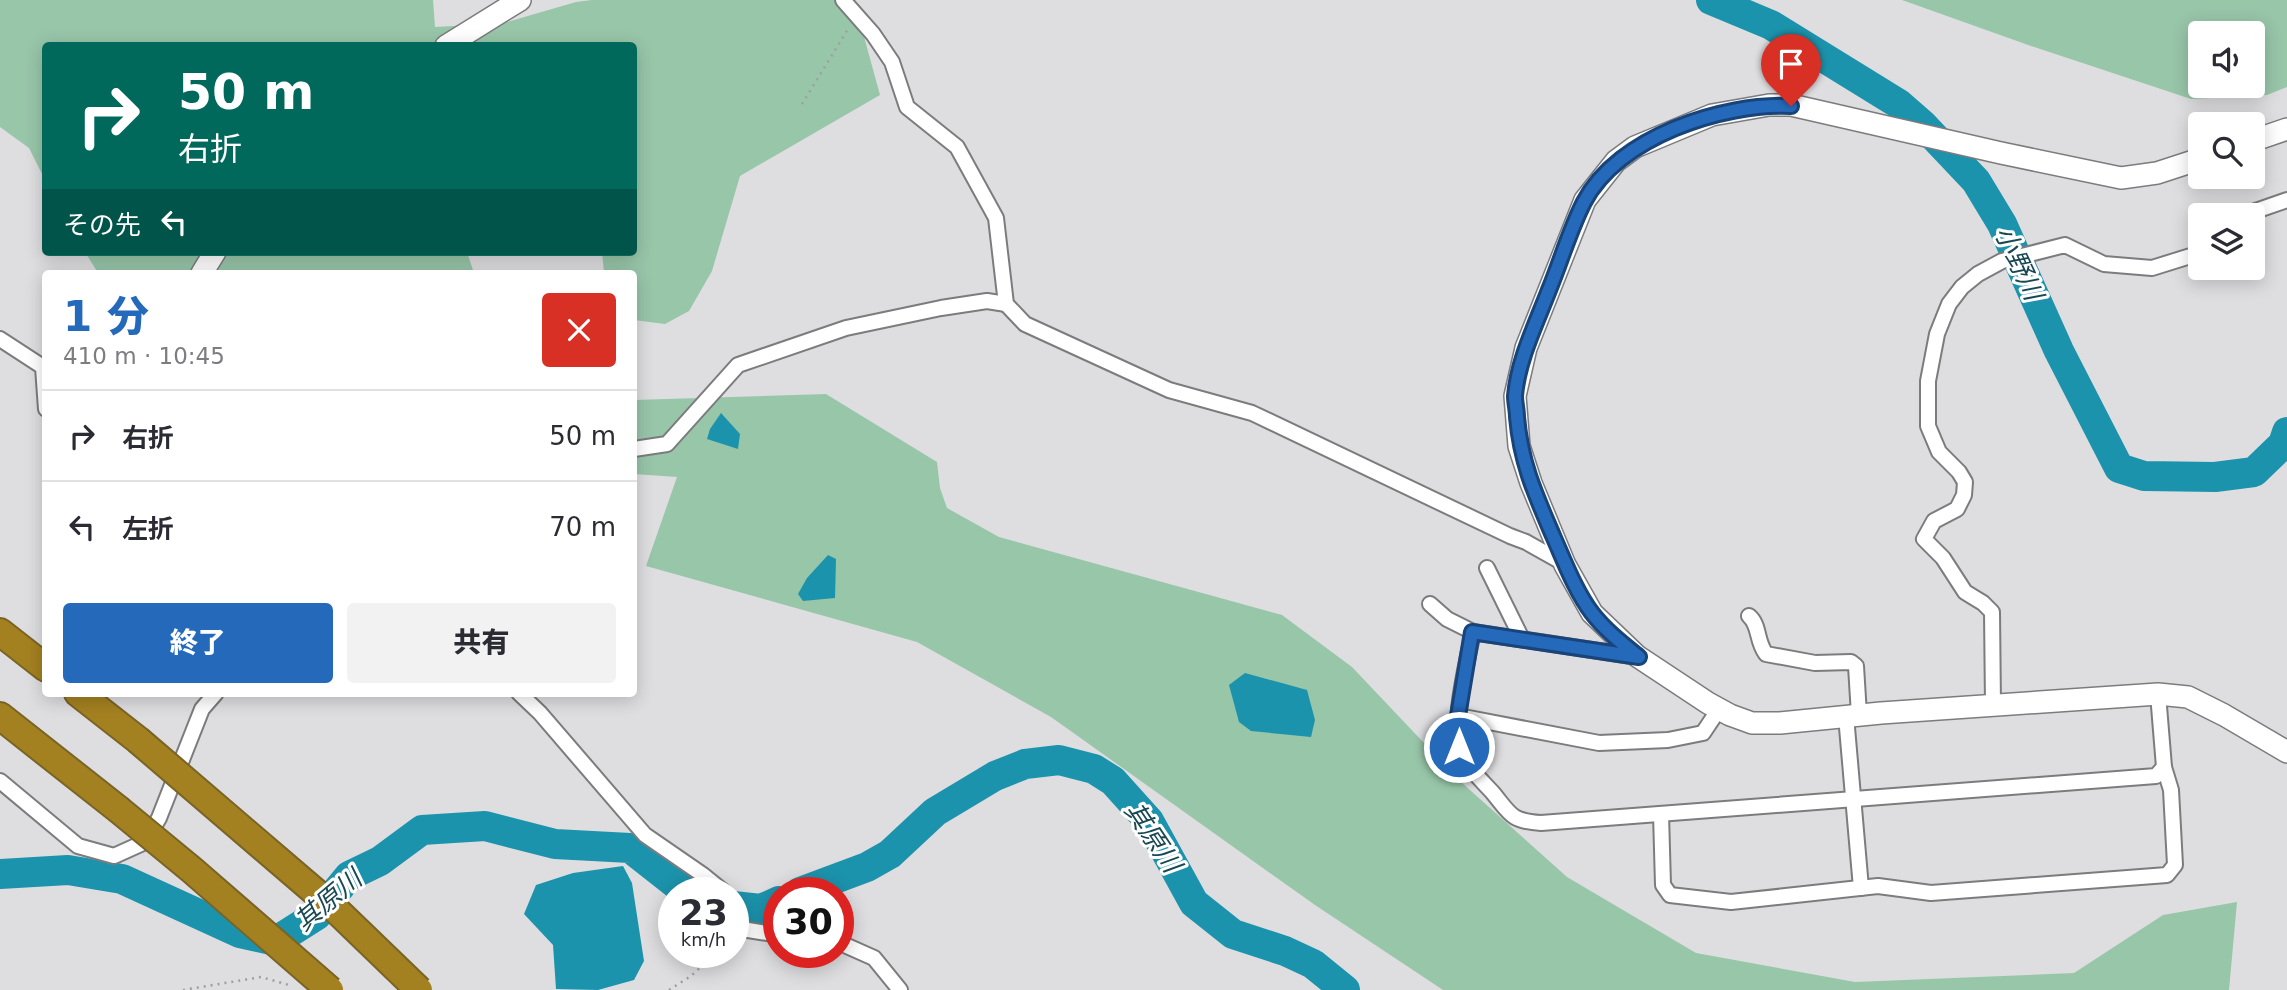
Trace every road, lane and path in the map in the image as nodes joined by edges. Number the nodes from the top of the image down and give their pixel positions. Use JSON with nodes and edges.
{"nodes":[{"id":1,"x":520,"y":0,"type":"edge"},
{"id":2,"x":843,"y":0,"type":"edge"},
{"id":3,"x":857,"y":15,"type":"junction"},
{"id":4,"x":452,"y":42,"type":"edge"},
{"id":5,"x":803,"y":104,"type":"dead end"},
{"id":6,"x":2287,"y":129,"type":"edge"},
{"id":7,"x":2265,"y":137,"type":"edge"},
{"id":8,"x":2188,"y":163,"type":"edge"},
{"id":9,"x":2287,"y":200,"type":"edge"},
{"id":10,"x":2265,"y":208,"type":"edge"},
{"id":11,"x":2188,"y":257,"type":"edge"},
{"id":12,"x":1006,"y":304,"type":"junction"},
{"id":13,"x":0,"y":339,"type":"edge"},
{"id":14,"x":42,"y":366,"type":"edge"},
{"id":15,"x":637,"y":449,"type":"edge"},
{"id":16,"x":1565,"y":565,"type":"junction"},
{"id":17,"x":1487,"y":568,"type":"dead end"},
{"id":18,"x":1430,"y":604,"type":"dead end"},
{"id":19,"x":1749,"y":616,"type":"dead end"},
{"id":20,"x":0,"y":632,"type":"edge"},
{"id":21,"x":1472,"y":632,"type":"junction"},
{"id":22,"x":1522,"y":639,"type":"junction"},
{"id":23,"x":1639,"y":657,"type":"junction"},
{"id":24,"x":42,"y":665,"type":"edge"},
{"id":25,"x":2158,"y":694,"type":"junction"},
{"id":26,"x":83,"y":697,"type":"edge"},
{"id":27,"x":212,"y":697,"type":"edge"},
{"id":28,"x":523,"y":697,"type":"edge"},
{"id":29,"x":1993,"y":705,"type":"junction"},
{"id":30,"x":1719,"y":709,"type":"junction"},
{"id":31,"x":1852,"y":715,"type":"junction"},
{"id":32,"x":0,"y":716,"type":"edge"},
{"id":33,"x":1458,"y":716,"type":"junction"},
{"id":34,"x":2287,"y":752,"type":"edge"},
{"id":35,"x":2164,"y":766,"type":"junction"},
{"id":36,"x":0,"y":782,"type":"edge"},
{"id":37,"x":1855,"y":799,"type":"junction"},
{"id":38,"x":1661,"y":814,"type":"junction"},
{"id":39,"x":705,"y":877,"type":"edge"},
{"id":40,"x":1861,"y":888,"type":"junction"},
{"id":41,"x":854,"y":949,"type":"edge"},
{"id":42,"x":700,"y":968,"type":"edge"},
{"id":43,"x":288,"y":985,"type":"dead end"},
{"id":44,"x":183,"y":990,"type":"edge"},
{"id":45,"x":330,"y":990,"type":"edge"},
{"id":46,"x":419,"y":990,"type":"edge"},
{"id":47,"x":669,"y":990,"type":"edge"},
{"id":48,"x":900,"y":990,"type":"edge"}],
"edges":[{"from":1,"to":4,"type":"street"},
{"from":2,"to":3,"type":"street"},
{"from":3,"to":5,"type":"path"},
{"from":3,"to":12,"type":"street"},
{"from":6,"to":7,"type":"street"},
{"from":8,"to":16,"type":"street"},
{"from":9,"to":10,"type":"street"},
{"from":11,"to":29,"type":"street"},
{"from":12,"to":15,"type":"street"},
{"from":12,"to":16,"type":"street"},
{"from":13,"to":14,"type":"street"},
{"from":16,"to":23,"type":"street"},
{"from":17,"to":22,"type":"street"},
{"from":18,"to":21,"type":"street"},
{"from":19,"to":31,"type":"street"},
{"from":20,"to":24,"type":"highway"},
{"from":21,"to":22,"type":"street"},
{"from":21,"to":33,"type":"street"},
{"from":22,"to":23,"type":"street"},
{"from":23,"to":30,"type":"street"},
{"from":25,"to":29,"type":"street"},
{"from":25,"to":34,"type":"street"},
{"from":25,"to":35,"type":"street"},
{"from":26,"to":46,"type":"highway","bridge":true},
{"from":27,"to":36,"type":"street"},
{"from":28,"to":39,"type":"street"},
{"from":29,"to":31,"type":"street"},
{"from":30,"to":31,"type":"street"},
{"from":30,"to":33,"type":"street"},
{"from":31,"to":37,"type":"street"},
{"from":32,"to":45,"type":"highway","bridge":true},
{"from":33,"to":38,"type":"street"},
{"from":35,"to":37,"type":"street"},
{"from":35,"to":40,"type":"street"},
{"from":37,"to":38,"type":"street"},
{"from":37,"to":40,"type":"street"},
{"from":38,"to":40,"type":"street"},
{"from":41,"to":48,"type":"street"},
{"from":42,"to":47,"type":"path"},
{"from":43,"to":44,"type":"path"}]}
